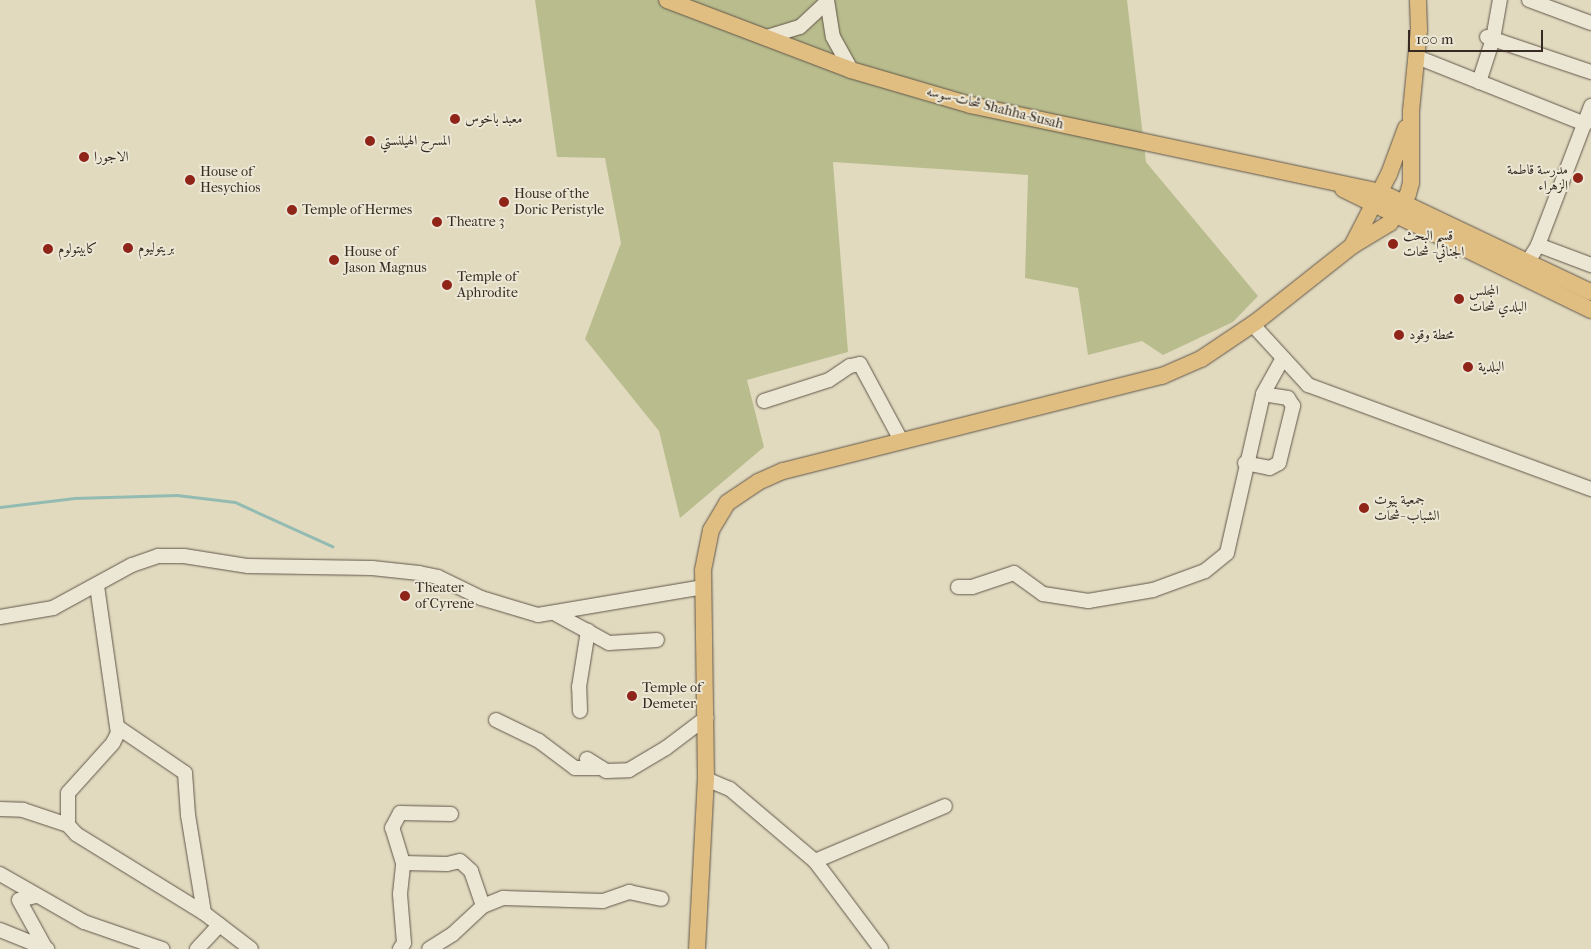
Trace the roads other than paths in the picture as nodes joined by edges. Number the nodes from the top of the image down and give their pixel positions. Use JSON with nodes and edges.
{"nodes":[{"id":1,"x":667,"y":0,"type":"edge"},
{"id":2,"x":1500,"y":0,"type":"edge"},
{"id":3,"x":1528,"y":0,"type":"edge"},
{"id":4,"x":826,"y":2,"type":"edge"},
{"id":5,"x":1419,"y":3,"type":"edge"},
{"id":6,"x":1591,"y":23,"type":"edge"},
{"id":7,"x":766,"y":38,"type":"junction"},
{"id":8,"x":1490,"y":38,"type":"junction"},
{"id":9,"x":1417,"y":56,"type":"junction"},
{"id":10,"x":851,"y":70,"type":"junction"},
{"id":11,"x":1591,"y":72,"type":"edge"},
{"id":12,"x":1479,"y":82,"type":"junction"},
{"id":13,"x":1591,"y":106,"type":"edge"},
{"id":14,"x":1411,"y":111,"type":"junction"},
{"id":15,"x":1585,"y":124,"type":"junction"},
{"id":16,"x":1376,"y":198,"type":"junction"},
{"id":17,"x":1400,"y":209,"type":"junction"},
{"id":18,"x":1538,"y":245,"type":"junction"},
{"id":19,"x":1352,"y":246,"type":"junction"},
{"id":20,"x":1591,"y":265,"type":"edge"},
{"id":21,"x":1524,"y":268,"type":"junction"},
{"id":22,"x":1591,"y":292,"type":"edge"},
{"id":23,"x":1591,"y":310,"type":"edge"},
{"id":24,"x":1252,"y":324,"type":"junction"},
{"id":25,"x":1282,"y":360,"type":"junction"},
{"id":26,"x":1263,"y":394,"type":"junction"},
{"id":27,"x":764,"y":401,"type":"dead end"},
{"id":28,"x":902,"y":440,"type":"junction"},
{"id":29,"x":1245,"y":463,"type":"junction"},
{"id":30,"x":1591,"y":489,"type":"edge"},
{"id":31,"x":97,"y":586,"type":"junction"},
{"id":32,"x":704,"y":587,"type":"junction"},
{"id":33,"x":958,"y":587,"type":"dead end"},
{"id":34,"x":556,"y":614,"type":"junction"},
{"id":35,"x":0,"y":617,"type":"edge"},
{"id":36,"x":588,"y":631,"type":"junction"},
{"id":37,"x":657,"y":640,"type":"dead end"},
{"id":38,"x":580,"y":711,"type":"dead end"},
{"id":39,"x":706,"y":717,"type":"junction"},
{"id":40,"x":496,"y":720,"type":"dead end"},
{"id":41,"x":119,"y":728,"type":"junction"},
{"id":42,"x":587,"y":759,"type":"dead end"},
{"id":43,"x":601,"y":768,"type":"junction"},
{"id":44,"x":706,"y":779,"type":"junction"},
{"id":45,"x":945,"y":806,"type":"dead end"},
{"id":46,"x":0,"y":808,"type":"edge"},
{"id":47,"x":450,"y":814,"type":"dead end"},
{"id":48,"x":68,"y":825,"type":"junction"},
{"id":49,"x":815,"y":861,"type":"junction"},
{"id":50,"x":403,"y":863,"type":"junction"},
{"id":51,"x":0,"y":874,"type":"edge"},
{"id":52,"x":36,"y":896,"type":"junction"},
{"id":53,"x":661,"y":899,"type":"dead end"},
{"id":54,"x":483,"y":906,"type":"junction"},
{"id":55,"x":204,"y":913,"type":"junction"},
{"id":56,"x":219,"y":925,"type":"junction"},
{"id":57,"x":0,"y":930,"type":"edge"},
{"id":58,"x":247,"y":948,"type":"edge"},
{"id":59,"x":46,"y":949,"type":"edge"},
{"id":60,"x":162,"y":949,"type":"edge"},
{"id":61,"x":197,"y":949,"type":"edge"},
{"id":62,"x":400,"y":949,"type":"edge"},
{"id":63,"x":429,"y":949,"type":"edge"},
{"id":64,"x":696,"y":949,"type":"edge"},
{"id":65,"x":881,"y":949,"type":"edge"}],
"edges":[{"from":1,"to":7,"type":"main road","name":"شحات-سوسه Shahha-Susah"},
{"from":2,"to":8,"type":"street"},
{"from":3,"to":6,"type":"street"},
{"from":4,"to":7,"type":"street"},
{"from":4,"to":10,"type":"street"},
{"from":5,"to":9,"type":"main road"},
{"from":7,"to":10,"type":"main road","name":"شحات-سوسه Shahha-Susah"},
{"from":8,"to":11,"type":"street"},
{"from":8,"to":12,"type":"street"},
{"from":9,"to":12,"type":"street"},
{"from":9,"to":14,"type":"main road"},
{"from":10,"to":16,"type":"main road","name":"شحات-سوسه Shahha-Susah"},
{"from":12,"to":15,"type":"street"},
{"from":13,"to":15,"type":"street"},
{"from":14,"to":16,"type":"main road"},
{"from":14,"to":17,"type":"main road"},
{"from":15,"to":18,"type":"street"},
{"from":16,"to":17,"type":"main road","name":"شحات-سوسه Shahha-Susah"},
{"from":16,"to":19,"type":"main road"},
{"from":17,"to":19,"type":"main road"},
{"from":17,"to":21,"type":"main road","name":"شحات-سوسه Shahha-Susah"},
{"from":18,"to":20,"type":"street"},
{"from":18,"to":21,"type":"street"},
{"from":19,"to":24,"type":"main road"},
{"from":21,"to":22,"type":"main road","name":"شحات-سوسه Shahha-Susah"},
{"from":21,"to":23,"type":"main road","name":"شحات-سوسه Shahha-Susah"},
{"from":24,"to":25,"type":"street"},
{"from":24,"to":28,"type":"main road"},
{"from":25,"to":26,"type":"street"},
{"from":25,"to":30,"type":"street"},
{"from":26,"to":29,"type":"street"},
{"from":26,"to":29,"type":"street"},
{"from":27,"to":28,"type":"street"},
{"from":28,"to":32,"type":"main road"},
{"from":29,"to":33,"type":"street"},
{"from":31,"to":34,"type":"street"},
{"from":31,"to":35,"type":"street"},
{"from":31,"to":41,"type":"street"},
{"from":32,"to":34,"type":"street"},
{"from":32,"to":39,"type":"main road"},
{"from":34,"to":36,"type":"street"},
{"from":36,"to":37,"type":"street"},
{"from":36,"to":38,"type":"street"},
{"from":39,"to":43,"type":"street"},
{"from":39,"to":44,"type":"main road"},
{"from":40,"to":43,"type":"street"},
{"from":41,"to":48,"type":"street"},
{"from":41,"to":55,"type":"street"},
{"from":42,"to":43,"type":"street"},
{"from":44,"to":49,"type":"street"},
{"from":44,"to":64,"type":"main road"},
{"from":45,"to":49,"type":"street"},
{"from":46,"to":48,"type":"street"},
{"from":47,"to":50,"type":"street"},
{"from":48,"to":55,"type":"street"},
{"from":49,"to":65,"type":"street"},
{"from":50,"to":54,"type":"street"},
{"from":50,"to":62,"type":"street"},
{"from":51,"to":52,"type":"street"},
{"from":52,"to":59,"type":"street"},
{"from":52,"to":60,"type":"street"},
{"from":53,"to":54,"type":"street"},
{"from":54,"to":63,"type":"street"},
{"from":55,"to":56,"type":"street"},
{"from":56,"to":58,"type":"street"},
{"from":56,"to":61,"type":"street"},
{"from":57,"to":59,"type":"street"}]}
